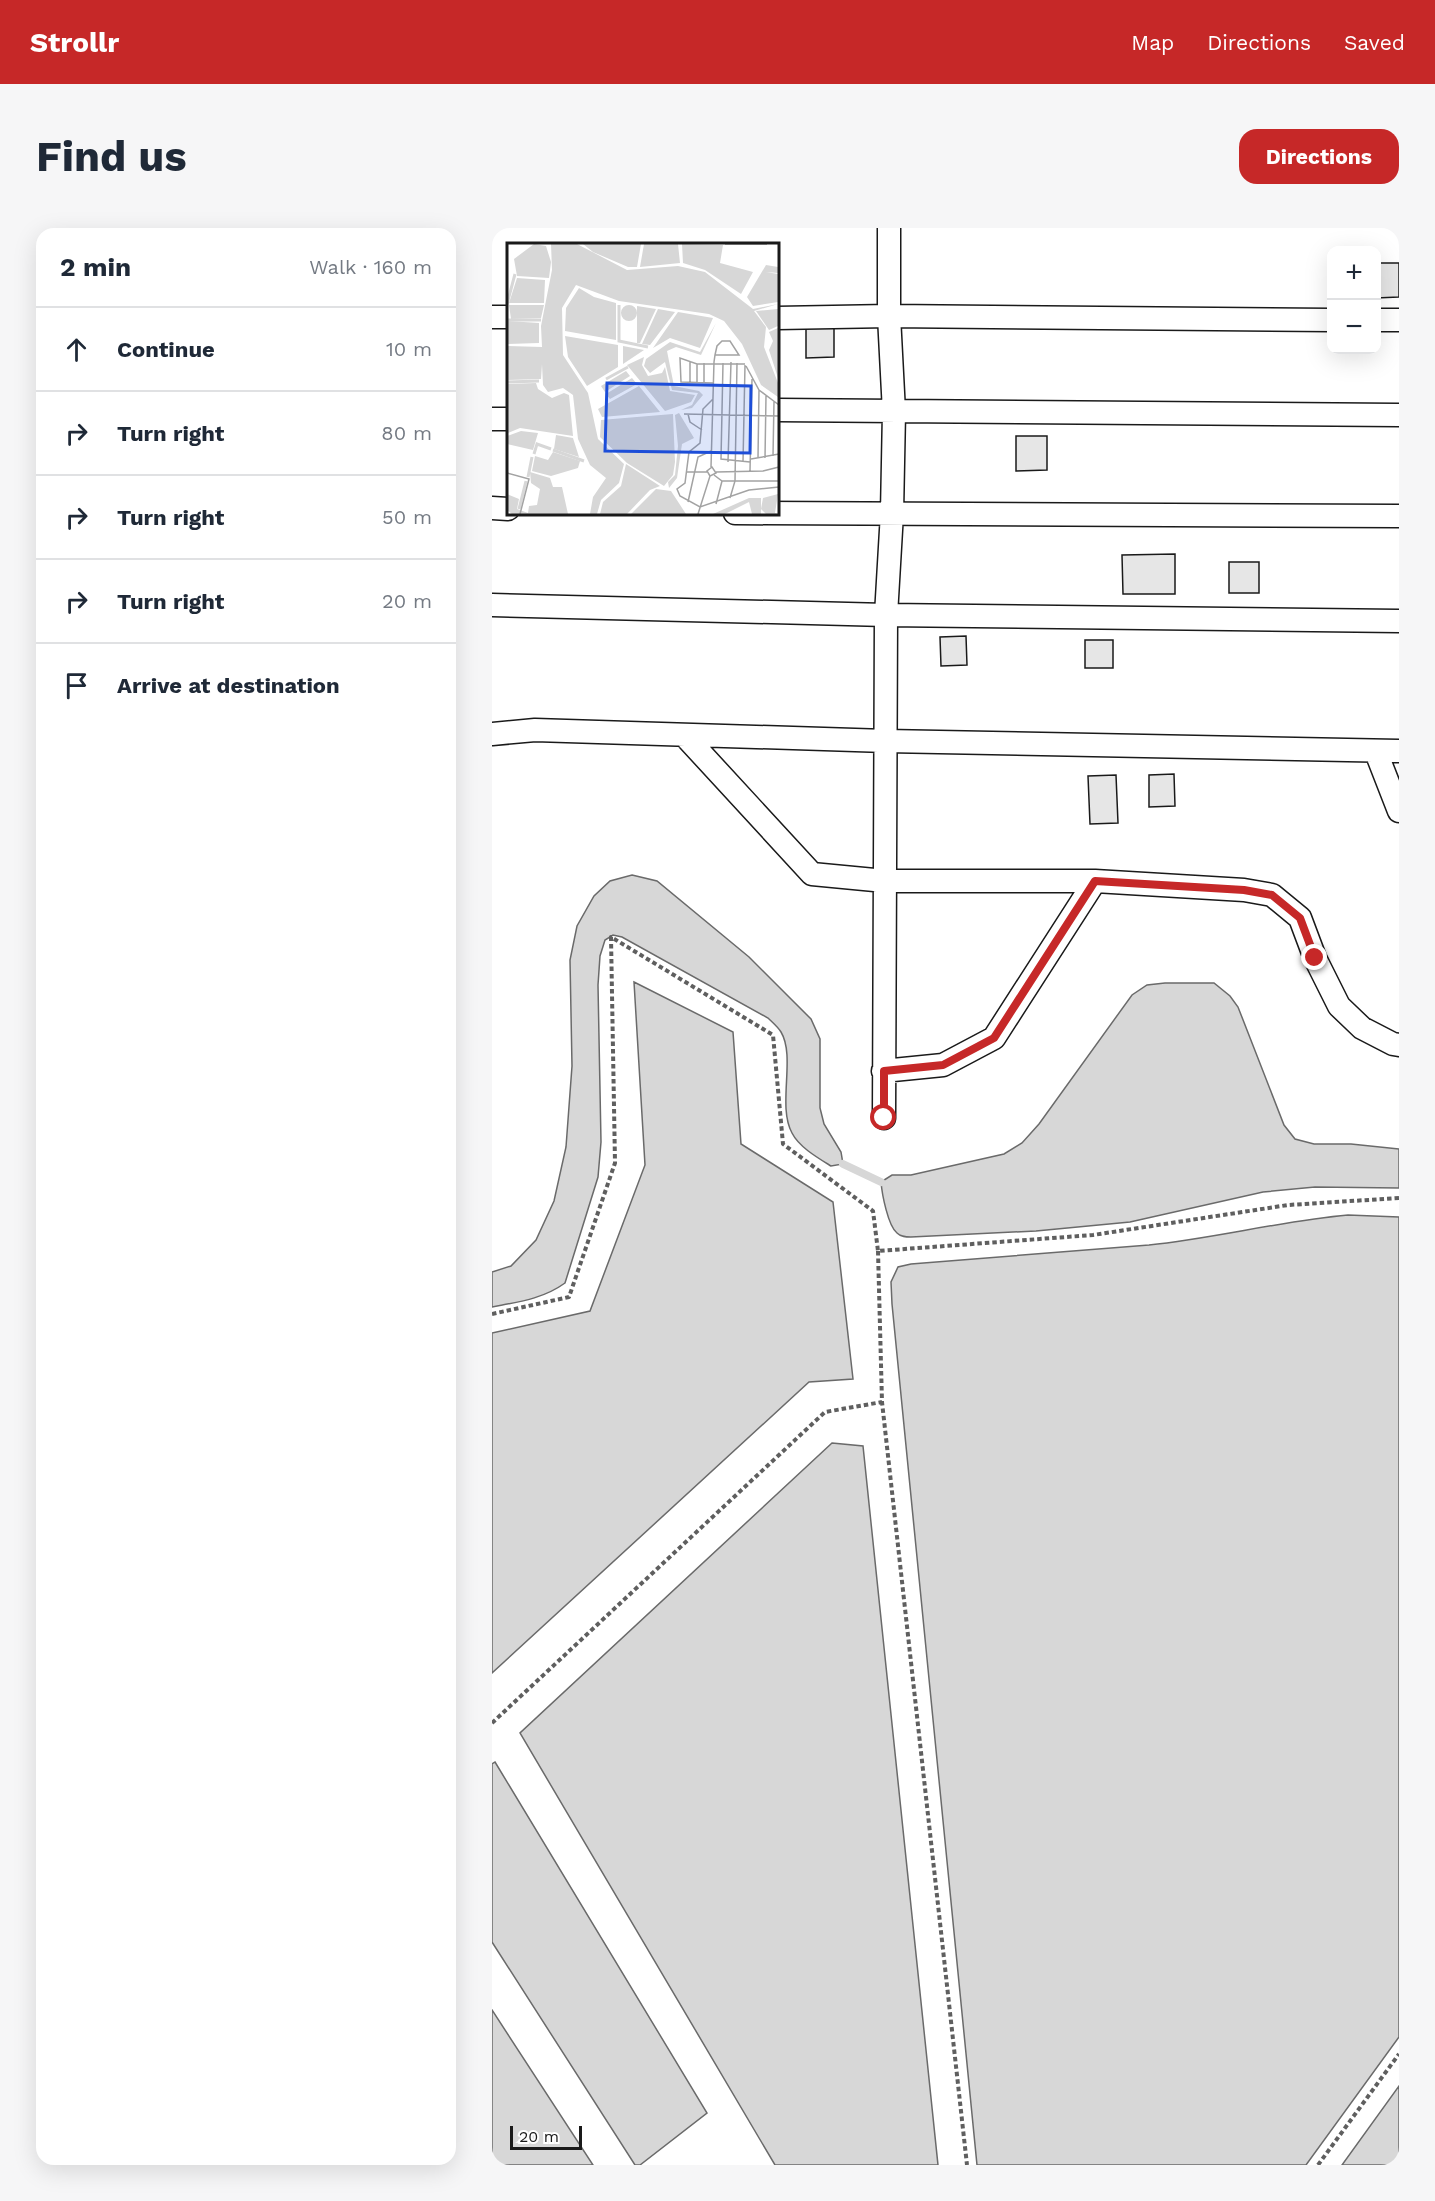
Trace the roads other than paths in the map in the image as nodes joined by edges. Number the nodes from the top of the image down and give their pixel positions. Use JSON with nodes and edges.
{"nodes":[{"id":1,"x":889,"y":228,"type":"edge"},
{"id":2,"x":889,"y":316,"type":"junction"},
{"id":3,"x":778,"y":318,"type":"edge"},
{"id":4,"x":1327,"y":320,"type":"edge"},
{"id":5,"x":1381,"y":320,"type":"edge"},
{"id":6,"x":1399,"y":320,"type":"edge"},
{"id":7,"x":778,"y":410,"type":"edge"},
{"id":8,"x":894,"y":412,"type":"junction"},
{"id":9,"x":1399,"y":415,"type":"edge"},
{"id":10,"x":778,"y":513,"type":"edge"},
{"id":11,"x":892,"y":513,"type":"junction"},
{"id":12,"x":1399,"y":516,"type":"edge"},
{"id":13,"x":492,"y":604,"type":"edge"},
{"id":14,"x":886,"y":615,"type":"junction"},
{"id":15,"x":1399,"y":621,"type":"edge"},
{"id":16,"x":492,"y":734,"type":"edge"},
{"id":17,"x":685,"y":736,"type":"junction"},
{"id":18,"x":886,"y":741,"type":"junction"},
{"id":19,"x":1399,"y":751,"type":"edge"},
{"id":20,"x":1376,"y":752,"type":"junction"},
{"id":21,"x":1399,"y":811,"type":"edge"},
{"id":22,"x":885,"y":881,"type":"junction"},
{"id":23,"x":1095,"y":881,"type":"junction"},
{"id":24,"x":1399,"y":1045,"type":"edge"},
{"id":25,"x":884,"y":1071,"type":"junction"},
{"id":26,"x":884,"y":1118,"type":"dead end"}],
"edges":[{"from":1,"to":2,"type":"street"},
{"from":2,"to":3,"type":"street"},
{"from":2,"to":4,"type":"street"},
{"from":2,"to":8,"type":"street"},
{"from":5,"to":6,"type":"street"},
{"from":7,"to":8,"type":"street"},
{"from":8,"to":9,"type":"street"},
{"from":8,"to":11,"type":"street"},
{"from":10,"to":11,"type":"street"},
{"from":11,"to":12,"type":"street"},
{"from":11,"to":14,"type":"street"},
{"from":13,"to":14,"type":"street"},
{"from":14,"to":15,"type":"street"},
{"from":14,"to":18,"type":"street"},
{"from":16,"to":17,"type":"street"},
{"from":17,"to":18,"type":"street"},
{"from":17,"to":22,"type":"street"},
{"from":18,"to":20,"type":"street"},
{"from":18,"to":22,"type":"street"},
{"from":19,"to":20,"type":"street"},
{"from":20,"to":21,"type":"street"},
{"from":22,"to":23,"type":"street"},
{"from":22,"to":25,"type":"street"},
{"from":23,"to":24,"type":"street"},
{"from":23,"to":25,"type":"street"},
{"from":25,"to":26,"type":"street"}]}
